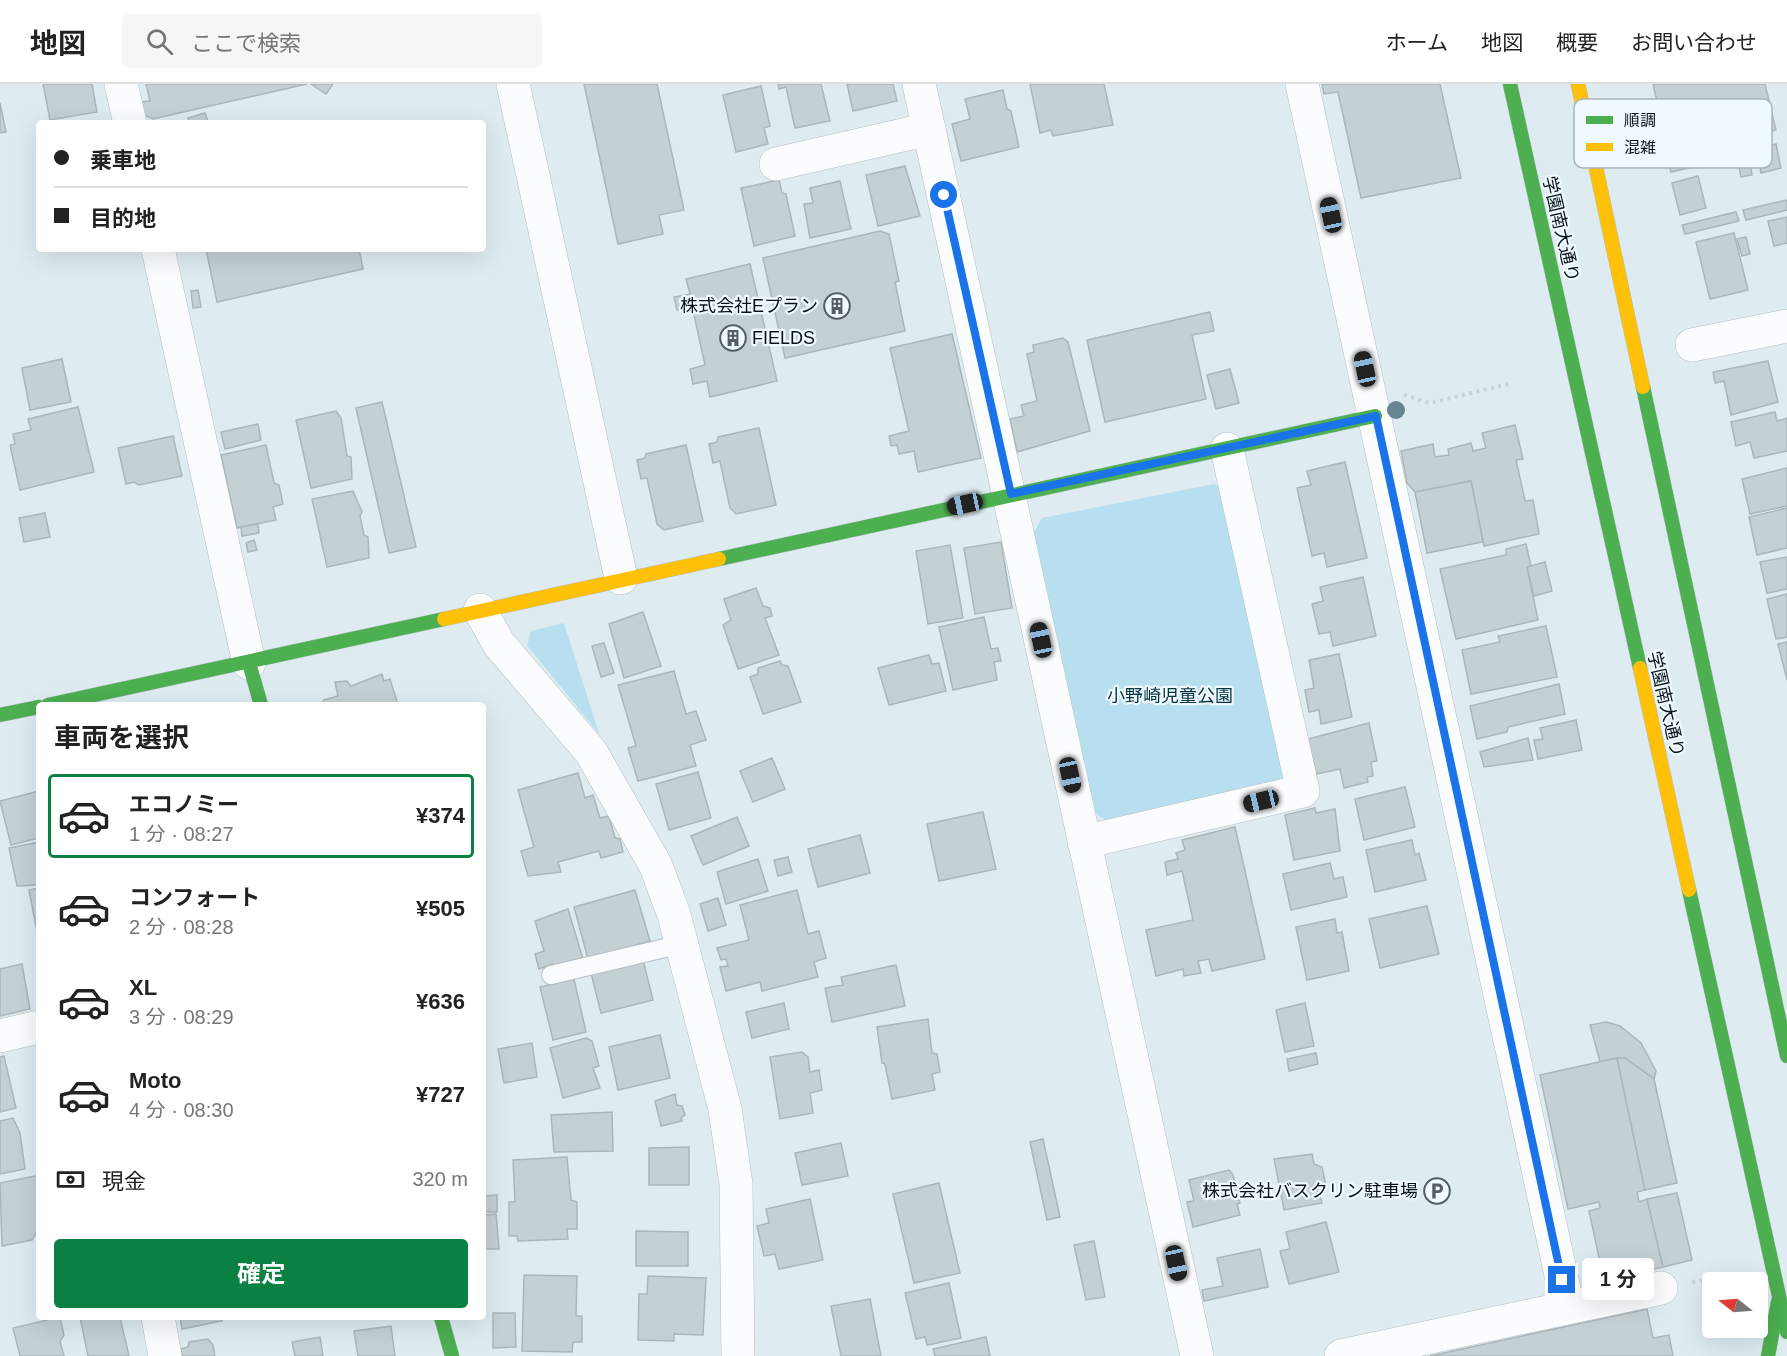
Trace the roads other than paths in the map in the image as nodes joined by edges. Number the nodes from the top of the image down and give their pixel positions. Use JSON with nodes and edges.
{"nodes":[{"id":1,"x":121,"y":84,"type":"edge"},
{"id":2,"x":513,"y":84,"type":"edge"},
{"id":3,"x":920,"y":84,"type":"edge"},
{"id":4,"x":1302,"y":84,"type":"edge"},
{"id":5,"x":1510,"y":84,"type":"edge"},
{"id":6,"x":1578,"y":84,"type":"edge"},
{"id":7,"x":1581,"y":99,"type":"edge"},
{"id":8,"x":129,"y":120,"type":"edge"},
{"id":9,"x":929,"y":129,"type":"junction"},
{"id":10,"x":776,"y":164,"type":"dead end"},
{"id":11,"x":1596,"y":168,"type":"edge"},
{"id":12,"x":159,"y":252,"type":"edge"},
{"id":13,"x":1787,"y":326,"type":"edge"},
{"id":14,"x":1692,"y":345,"type":"dead end"},
{"id":15,"x":1376,"y":416,"type":"junction"},
{"id":16,"x":1227,"y":448,"type":"junction"},
{"id":17,"x":1011,"y":494,"type":"junction"},
{"id":18,"x":621,"y":578,"type":"junction"},
{"id":19,"x":480,"y":610,"type":"junction"},
{"id":20,"x":249,"y":663,"type":"junction"},
{"id":21,"x":62,"y":702,"type":"edge"},
{"id":22,"x":260,"y":702,"type":"edge"},
{"id":23,"x":36,"y":708,"type":"edge"},
{"id":24,"x":0,"y":715,"type":"edge"},
{"id":25,"x":1084,"y":842,"type":"junction"},
{"id":26,"x":682,"y":944,"type":"junction"},
{"id":27,"x":550,"y":975,"type":"dead end"},
{"id":28,"x":36,"y":1028,"type":"edge"},
{"id":29,"x":0,"y":1036,"type":"edge"},
{"id":30,"x":1787,"y":1056,"type":"edge"},
{"id":31,"x":1661,"y":1288,"type":"dead end"},
{"id":32,"x":1779,"y":1294,"type":"junction"},
{"id":33,"x":1568,"y":1307,"type":"junction"},
{"id":34,"x":159,"y":1320,"type":"edge"},
{"id":35,"x":442,"y":1320,"type":"edge"},
{"id":36,"x":1787,"y":1332,"type":"edge"},
{"id":37,"x":165,"y":1356,"type":"edge"},
{"id":38,"x":452,"y":1356,"type":"edge"},
{"id":39,"x":738,"y":1356,"type":"edge"},
{"id":40,"x":1197,"y":1356,"type":"edge"},
{"id":41,"x":1341,"y":1356,"type":"edge"},
{"id":42,"x":1768,"y":1356,"type":"edge"}],
"edges":[{"from":1,"to":8,"type":"street"},
{"from":2,"to":18,"type":"street"},
{"from":3,"to":9,"type":"street"},
{"from":4,"to":15,"type":"street"},
{"from":5,"to":32,"type":"main road","name":"学園南大通り"},
{"from":6,"to":7,"type":"main road"},
{"from":9,"to":10,"type":"street"},
{"from":9,"to":17,"type":"street"},
{"from":11,"to":30,"type":"main road"},
{"from":12,"to":20,"type":"street"},
{"from":13,"to":14,"type":"street"},
{"from":15,"to":16,"type":"main road"},
{"from":15,"to":33,"type":"street"},
{"from":16,"to":17,"type":"main road"},
{"from":16,"to":25,"type":"street"},
{"from":17,"to":18,"type":"main road"},
{"from":17,"to":25,"type":"street"},
{"from":18,"to":19,"type":"main road"},
{"from":19,"to":20,"type":"main road"},
{"from":19,"to":26,"type":"street"},
{"from":20,"to":21,"type":"main road"},
{"from":20,"to":22,"type":"main road"},
{"from":23,"to":24,"type":"main road"},
{"from":25,"to":40,"type":"street"},
{"from":26,"to":27,"type":"lane"},
{"from":26,"to":39,"type":"street"},
{"from":28,"to":29,"type":"street"},
{"from":31,"to":33,"type":"street"},
{"from":32,"to":36,"type":"main road","name":"学園南大通り"},
{"from":32,"to":42,"type":"main road"},
{"from":33,"to":41,"type":"street"},
{"from":34,"to":37,"type":"street"},
{"from":35,"to":38,"type":"main road"}]}
